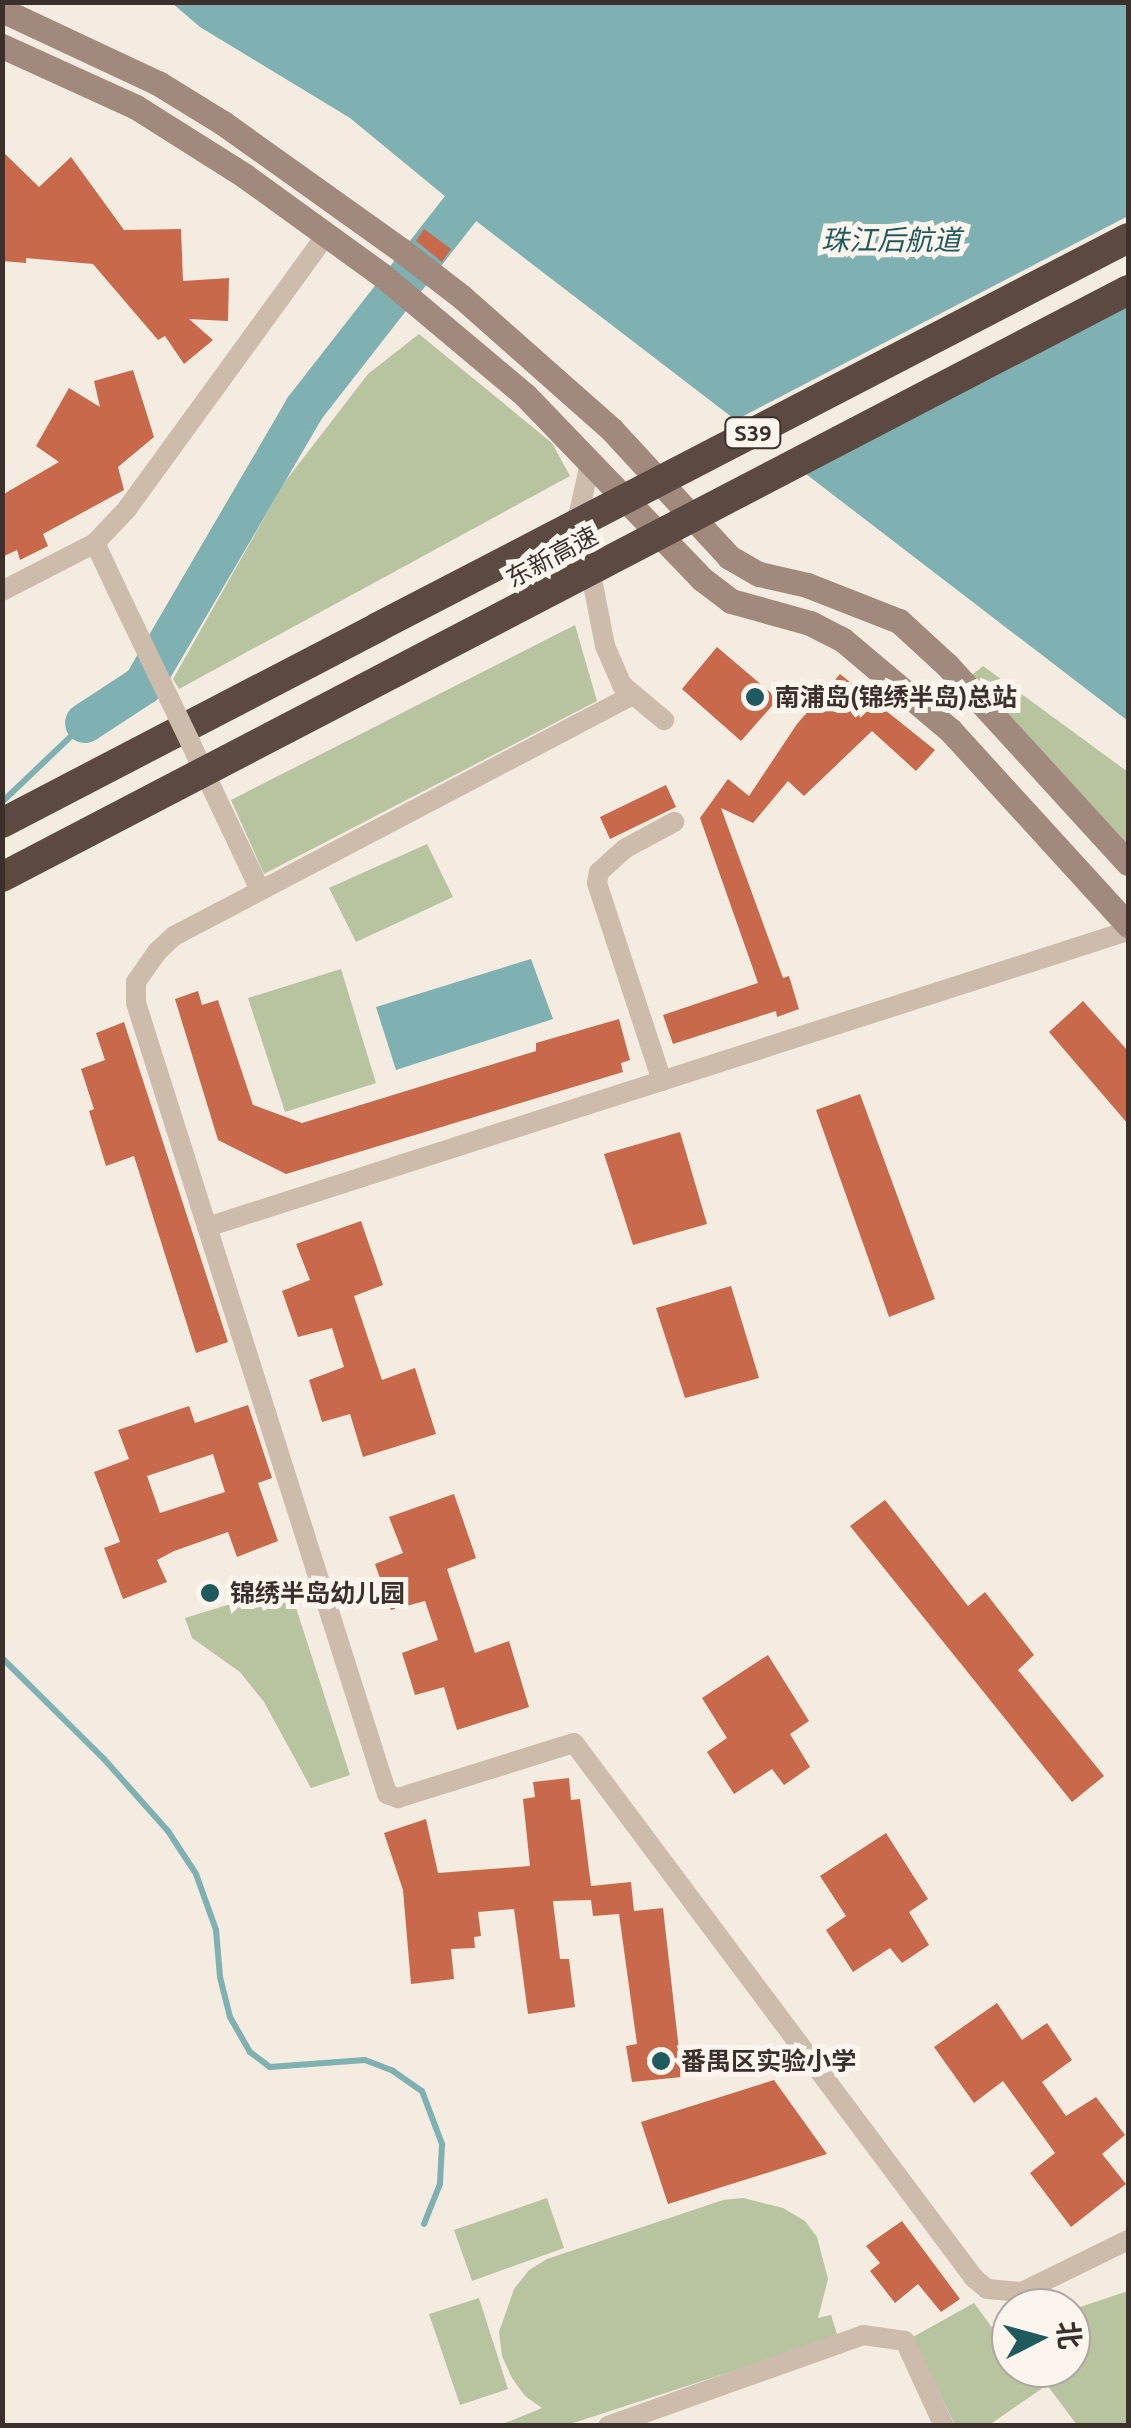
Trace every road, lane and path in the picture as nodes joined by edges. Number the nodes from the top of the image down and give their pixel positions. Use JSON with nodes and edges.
{"nodes":[{"id":1,"x":2,"y":10,"type":"edge"},
{"id":2,"x":2,"y":46,"type":"edge"},
{"id":3,"x":327,"y":234,"type":"junction"},
{"id":4,"x":1128,"y":238,"type":"edge"},
{"id":5,"x":1128,"y":290,"type":"edge"},
{"id":6,"x":590,"y":463,"type":"junction"},
{"id":7,"x":95,"y":543,"type":"junction"},
{"id":8,"x":2,"y":591,"type":"edge"},
{"id":9,"x":632,"y":696,"type":"junction"},
{"id":10,"x":664,"y":720,"type":"dead end"},
{"id":11,"x":674,"y":822,"type":"dead end"},
{"id":12,"x":2,"y":823,"type":"edge"},
{"id":13,"x":1128,"y":863,"type":"edge"},
{"id":14,"x":2,"y":877,"type":"edge"},
{"id":15,"x":259,"y":888,"type":"junction"},
{"id":16,"x":1128,"y":928,"type":"edge"},
{"id":17,"x":662,"y":1081,"type":"junction"},
{"id":18,"x":207,"y":1227,"type":"junction"},
{"id":19,"x":1128,"y":2240,"type":"edge"},
{"id":20,"x":608,"y":2426,"type":"edge"},
{"id":21,"x":944,"y":2426,"type":"edge"}],
"edges":[{"from":1,"to":13,"type":"street"},
{"from":2,"to":3,"type":"street"},
{"from":3,"to":6,"type":"street"},
{"from":3,"to":7,"type":"street"},
{"from":4,"to":12,"type":"highway","name":"东新高速","number":"S39","bridge":true},
{"from":5,"to":14,"type":"highway","name":"东新高速","number":"S39","bridge":true},
{"from":6,"to":9,"type":"street"},
{"from":6,"to":16,"type":"street"},
{"from":7,"to":8,"type":"street"},
{"from":7,"to":15,"type":"street","bridge":true},
{"from":9,"to":10,"type":"street"},
{"from":9,"to":15,"type":"street"},
{"from":11,"to":17,"type":"street"},
{"from":15,"to":18,"type":"street"},
{"from":16,"to":17,"type":"street"},
{"from":17,"to":18,"type":"street"},
{"from":18,"to":19,"type":"street"},
{"from":20,"to":21,"type":"street"}]}
